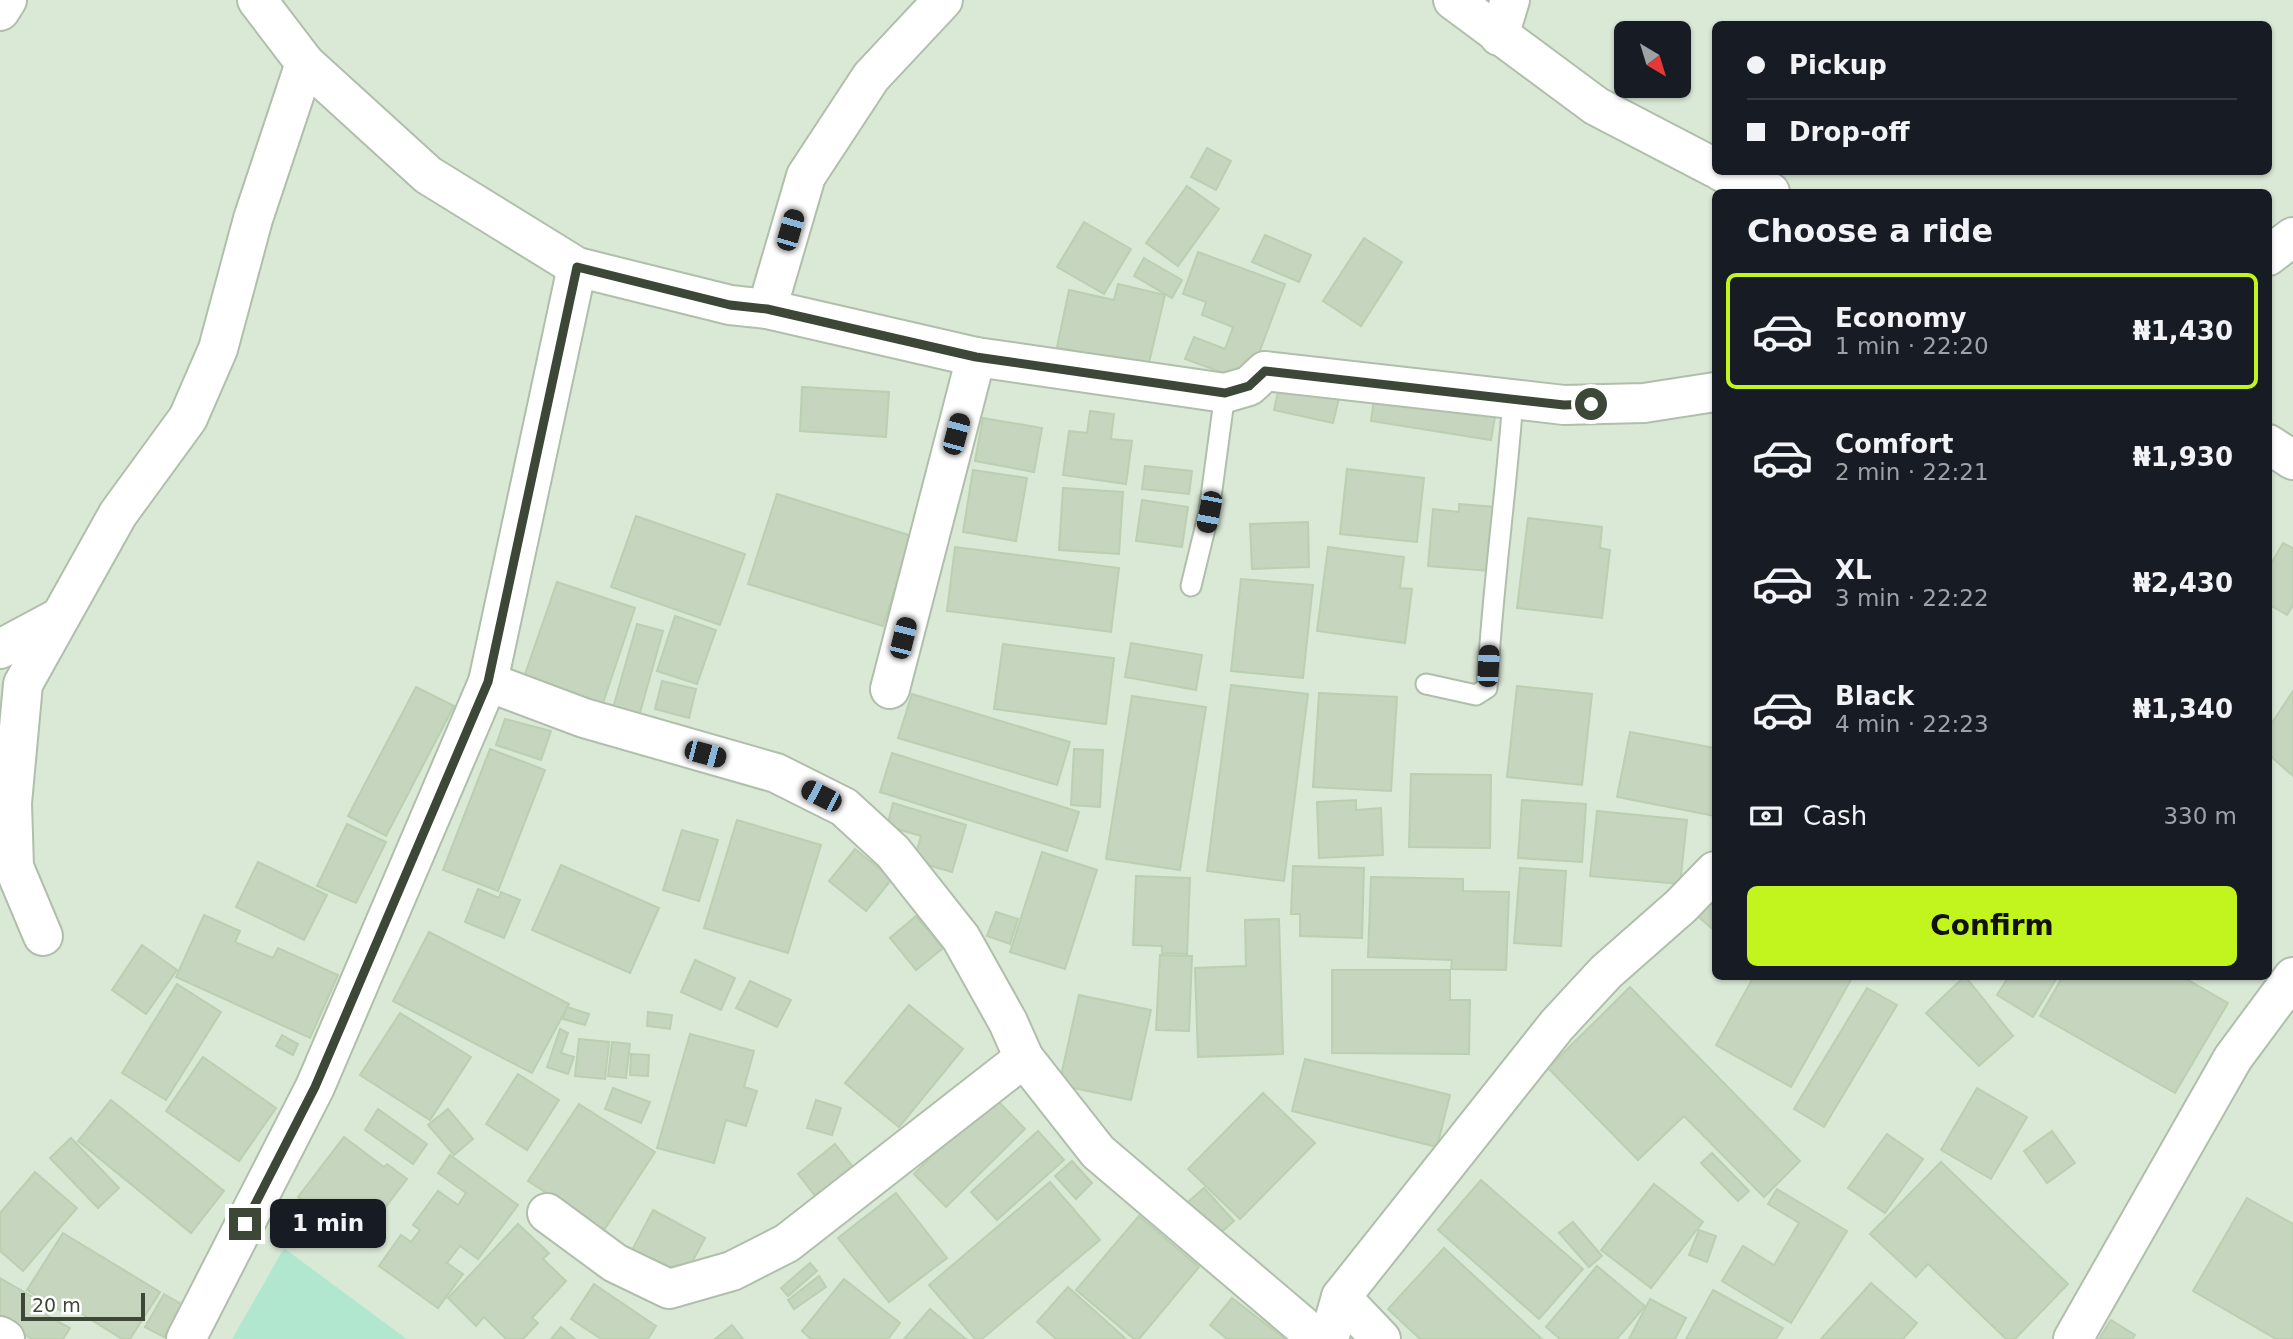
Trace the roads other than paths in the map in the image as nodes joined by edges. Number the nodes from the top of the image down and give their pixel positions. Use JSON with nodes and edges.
{"nodes":[{"id":1,"x":7,"y":0,"type":"edge"},
{"id":2,"x":257,"y":0,"type":"edge"},
{"id":3,"x":943,"y":0,"type":"edge"},
{"id":4,"x":1453,"y":0,"type":"edge"},
{"id":5,"x":0,"y":11,"type":"edge"},
{"id":6,"x":1504,"y":18,"type":"edge"},
{"id":7,"x":305,"y":63,"type":"junction"},
{"id":8,"x":1712,"y":166,"type":"edge"},
{"id":9,"x":1730,"y":175,"type":"edge"},
{"id":10,"x":1763,"y":189,"type":"edge"},
{"id":11,"x":2293,"y":237,"type":"edge"},
{"id":12,"x":2272,"y":253,"type":"edge"},
{"id":13,"x":577,"y":267,"type":"junction"},
{"id":14,"x":767,"y":309,"type":"junction"},
{"id":15,"x":976,"y":357,"type":"junction"},
{"id":16,"x":1712,"y":392,"type":"edge"},
{"id":17,"x":1225,"y":393,"type":"junction"},
{"id":18,"x":1513,"y":399,"type":"junction"},
{"id":19,"x":2272,"y":447,"type":"edge"},
{"id":20,"x":2293,"y":460,"type":"edge"},
{"id":21,"x":1191,"y":586,"type":"dead end"},
{"id":22,"x":58,"y":618,"type":"junction"},
{"id":23,"x":0,"y":649,"type":"edge"},
{"id":24,"x":488,"y":682,"type":"junction"},
{"id":25,"x":1426,"y":684,"type":"dead end"},
{"id":26,"x":890,"y":689,"type":"dead end"},
{"id":27,"x":1712,"y":874,"type":"edge"},
{"id":28,"x":43,"y":936,"type":"dead end"},
{"id":29,"x":2293,"y":976,"type":"edge"},
{"id":30,"x":1024,"y":1058,"type":"junction"},
{"id":31,"x":547,"y":1213,"type":"dead end"},
{"id":32,"x":1341,"y":1297,"type":"junction"},
{"id":33,"x":0,"y":1336,"type":"edge"},
{"id":34,"x":5,"y":1339,"type":"edge"},
{"id":35,"x":186,"y":1339,"type":"edge"},
{"id":36,"x":1318,"y":1339,"type":"edge"},
{"id":37,"x":1329,"y":1339,"type":"edge"},
{"id":38,"x":1381,"y":1339,"type":"edge"},
{"id":39,"x":2073,"y":1339,"type":"edge"}],
"edges":[{"from":1,"to":5,"type":"street"},
{"from":2,"to":7,"type":"street"},
{"from":3,"to":14,"type":"street"},
{"from":4,"to":6,"type":"street"},
{"from":6,"to":8,"type":"street"},
{"from":7,"to":13,"type":"street"},
{"from":7,"to":22,"type":"street"},
{"from":9,"to":10,"type":"street"},
{"from":11,"to":12,"type":"street"},
{"from":13,"to":14,"type":"street"},
{"from":13,"to":24,"type":"street"},
{"from":14,"to":15,"type":"street"},
{"from":15,"to":17,"type":"street"},
{"from":15,"to":26,"type":"street"},
{"from":16,"to":18,"type":"street"},
{"from":17,"to":18,"type":"street"},
{"from":17,"to":21,"type":"lane"},
{"from":18,"to":25,"type":"lane"},
{"from":19,"to":20,"type":"street"},
{"from":22,"to":23,"type":"street"},
{"from":22,"to":28,"type":"street"},
{"from":24,"to":30,"type":"street"},
{"from":24,"to":35,"type":"street"},
{"from":27,"to":32,"type":"street"},
{"from":29,"to":39,"type":"street"},
{"from":30,"to":31,"type":"street"},
{"from":30,"to":36,"type":"street"},
{"from":32,"to":37,"type":"street"},
{"from":32,"to":38,"type":"street"},
{"from":33,"to":34,"type":"street"}]}
